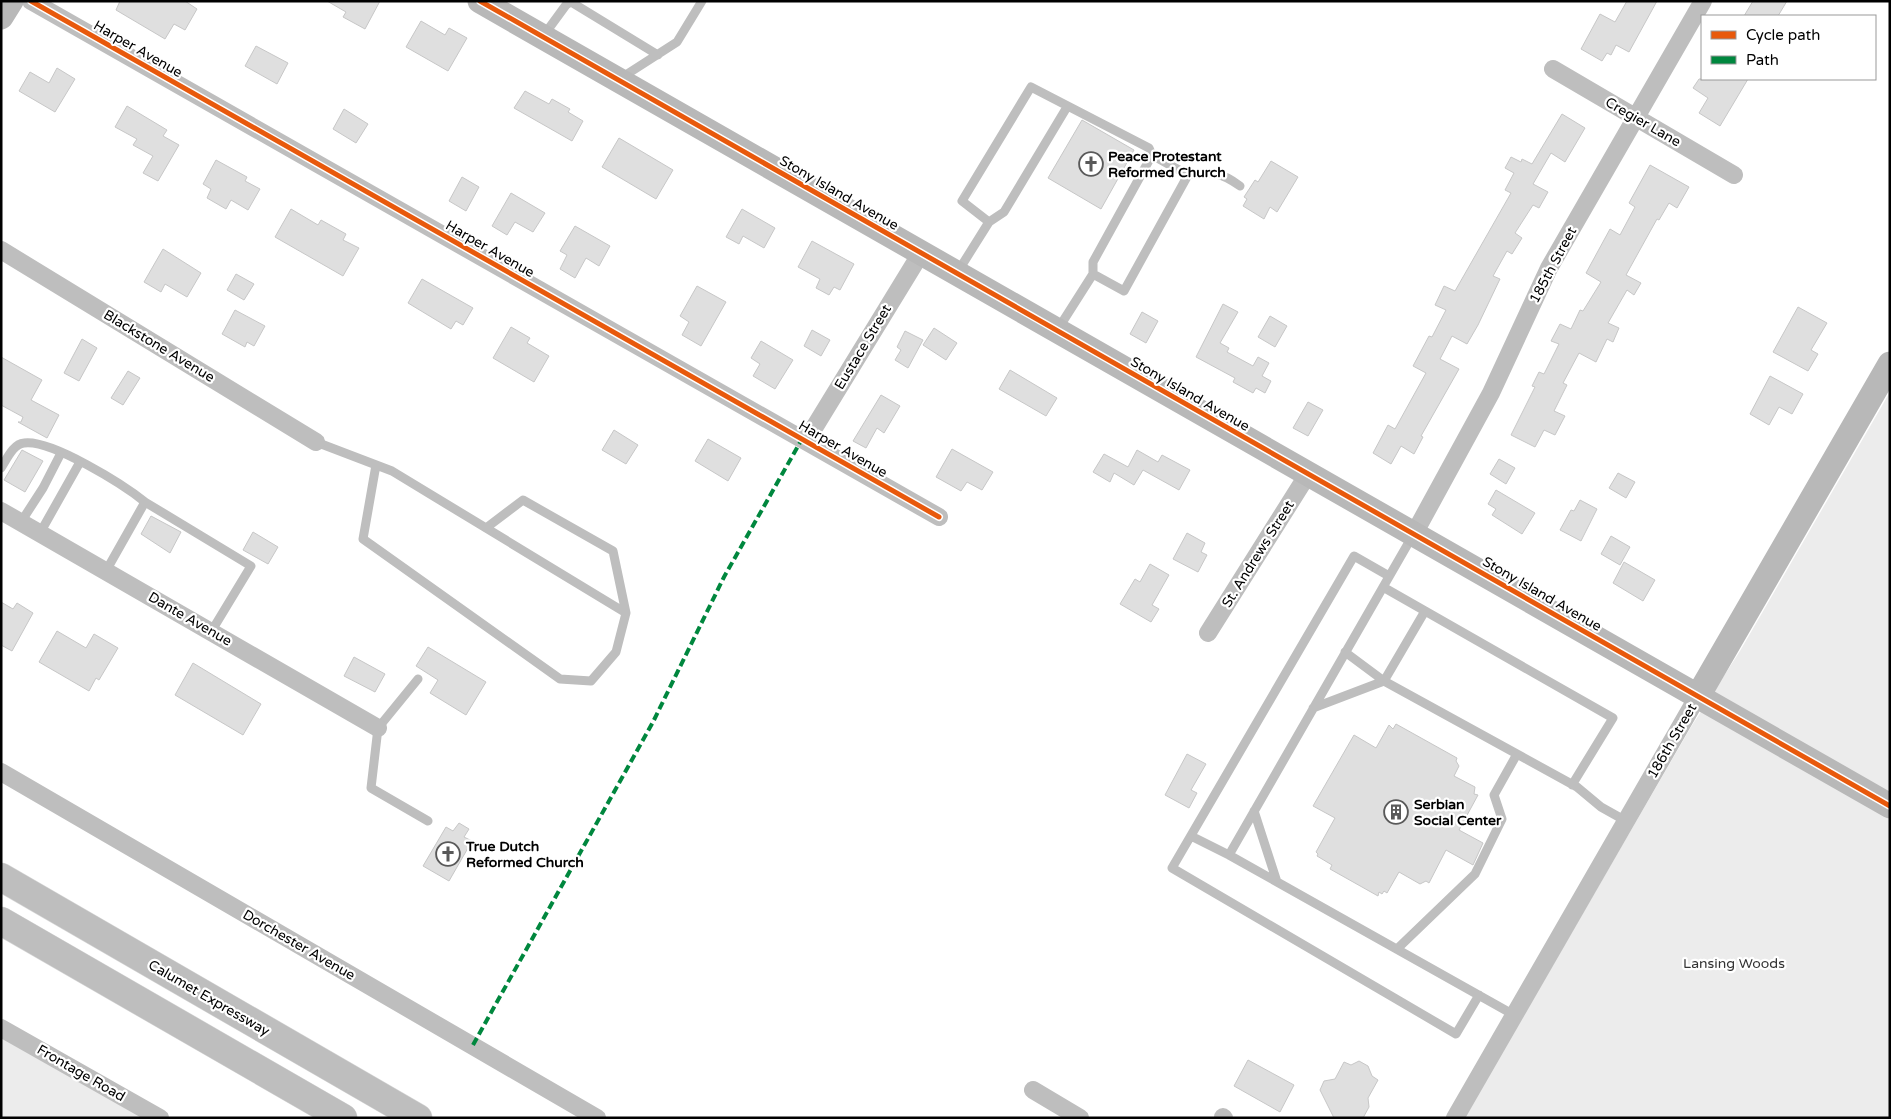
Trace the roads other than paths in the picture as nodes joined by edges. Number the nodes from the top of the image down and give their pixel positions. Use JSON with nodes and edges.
{"nodes":[{"id":1,"x":10,"y":1,"type":"edge"},
{"id":2,"x":30,"y":1,"type":"edge"},
{"id":3,"x":480,"y":1,"type":"edge"},
{"id":4,"x":702,"y":1,"type":"edge"},
{"id":5,"x":1702,"y":1,"type":"edge"},
{"id":6,"x":1,"y":17,"type":"edge"},
{"id":7,"x":542,"y":37,"type":"junction"},
{"id":8,"x":658,"y":55,"type":"junction"},
{"id":9,"x":1553,"y":69,"type":"dead end"},
{"id":10,"x":618,"y":80,"type":"junction"},
{"id":11,"x":1067,"y":107,"type":"junction"},
{"id":12,"x":1635,"y":117,"type":"junction"},
{"id":13,"x":1152,"y":155,"type":"junction"},
{"id":14,"x":1188,"y":175,"type":"junction"},
{"id":15,"x":1734,"y":175,"type":"dead end"},
{"id":16,"x":1240,"y":186,"type":"dead end"},
{"id":17,"x":989,"y":222,"type":"junction"},
{"id":18,"x":1,"y":250,"type":"edge"},
{"id":19,"x":920,"y":253,"type":"junction"},
{"id":20,"x":957,"y":274,"type":"junction"},
{"id":21,"x":1093,"y":274,"type":"junction"},
{"id":22,"x":1057,"y":330,"type":"junction"},
{"id":23,"x":1890,"y":364,"type":"edge"},
{"id":24,"x":806,"y":441,"type":"junction"},
{"id":25,"x":316,"y":442,"type":"joint"},
{"id":26,"x":61,"y":453,"type":"junction"},
{"id":27,"x":80,"y":462,"type":"junction"},
{"id":28,"x":376,"y":465,"type":"junction"},
{"id":29,"x":1,"y":468,"type":"edge"},
{"id":30,"x":1308,"y":474,"type":"junction"},
{"id":31,"x":145,"y":502,"type":"junction"},
{"id":32,"x":1,"y":511,"type":"edge"},
{"id":33,"x":939,"y":517,"type":"dead end"},
{"id":34,"x":21,"y":522,"type":"junction"},
{"id":35,"x":486,"y":528,"type":"junction"},
{"id":36,"x":40,"y":533,"type":"junction"},
{"id":37,"x":1414,"y":534,"type":"junction"},
{"id":38,"x":106,"y":571,"type":"junction"},
{"id":39,"x":1389,"y":576,"type":"junction"},
{"id":40,"x":1383,"y":587,"type":"junction"},
{"id":41,"x":1425,"y":611,"type":"junction"},
{"id":42,"x":626,"y":613,"type":"junction"},
{"id":43,"x":211,"y":632,"type":"junction"},
{"id":44,"x":1208,"y":633,"type":"dead end"},
{"id":45,"x":1345,"y":652,"type":"junction"},
{"id":46,"x":418,"y":679,"type":"dead end"},
{"id":47,"x":1384,"y":681,"type":"junction"},
{"id":48,"x":1698,"y":696,"type":"junction"},
{"id":49,"x":1313,"y":708,"type":"junction"},
{"id":50,"x":378,"y":728,"type":"junction"},
{"id":51,"x":1517,"y":754,"type":"junction"},
{"id":52,"x":1,"y":772,"type":"edge"},
{"id":53,"x":1572,"y":785,"type":"junction"},
{"id":54,"x":1890,"y":806,"type":"edge"},
{"id":55,"x":1254,"y":811,"type":"junction"},
{"id":56,"x":428,"y":821,"type":"dead end"},
{"id":57,"x":1626,"y":822,"type":"junction"},
{"id":58,"x":1191,"y":836,"type":"junction"},
{"id":59,"x":1229,"y":855,"type":"junction"},
{"id":60,"x":1,"y":877,"type":"edge"},
{"id":61,"x":1277,"y":882,"type":"junction"},
{"id":62,"x":1,"y":921,"type":"edge"},
{"id":63,"x":1397,"y":949,"type":"junction"},
{"id":64,"x":1479,"y":995,"type":"junction"},
{"id":65,"x":1514,"y":1015,"type":"junction"},
{"id":66,"x":1,"y":1028,"type":"edge"},
{"id":67,"x":1033,"y":1090,"type":"dead end"},
{"id":68,"x":160,"y":1118,"type":"edge"},
{"id":69,"x":343,"y":1118,"type":"edge"},
{"id":70,"x":418,"y":1118,"type":"edge"},
{"id":71,"x":598,"y":1118,"type":"edge"},
{"id":72,"x":1080,"y":1118,"type":"edge"},
{"id":73,"x":1455,"y":1118,"type":"edge"}],
"edges":[{"from":1,"to":6,"type":"street"},
{"from":2,"to":24,"type":"street","name":"Harper Avenue"},
{"from":3,"to":7,"type":"street","name":"Stony Island Avenue"},
{"from":4,"to":8,"type":"lane"},
{"from":5,"to":12,"type":"street","name":"185th Street"},
{"from":7,"to":8,"type":"lane"},
{"from":7,"to":10,"type":"street","name":"Stony Island Avenue"},
{"from":8,"to":10,"type":"lane"},
{"from":9,"to":12,"type":"street","name":"Cregier Lane"},
{"from":10,"to":19,"type":"street","name":"Stony Island Avenue"},
{"from":11,"to":13,"type":"lane"},
{"from":11,"to":17,"type":"lane"},
{"from":11,"to":17,"type":"lane"},
{"from":12,"to":15,"type":"street","name":"Cregier Lane"},
{"from":12,"to":37,"type":"street","name":"185th Street"},
{"from":13,"to":14,"type":"lane"},
{"from":13,"to":21,"type":"lane"},
{"from":14,"to":16,"type":"lane"},
{"from":14,"to":21,"type":"lane"},
{"from":17,"to":20,"type":"lane"},
{"from":18,"to":25,"type":"street","name":"Blackstone Avenue"},
{"from":19,"to":20,"type":"street","name":"Stony Island Avenue"},
{"from":19,"to":24,"type":"street","name":"Eustace Street"},
{"from":20,"to":22,"type":"street","name":"Stony Island Avenue"},
{"from":21,"to":22,"type":"lane"},
{"from":22,"to":30,"type":"street","name":"Stony Island Avenue"},
{"from":23,"to":48,"type":"street","name":"186th Street"},
{"from":24,"to":33,"type":"street","name":"Harper Avenue"},
{"from":25,"to":28,"type":"lane"},
{"from":26,"to":27,"type":"lane"},
{"from":26,"to":29,"type":"lane"},
{"from":26,"to":34,"type":"lane"},
{"from":27,"to":31,"type":"lane"},
{"from":27,"to":36,"type":"lane"},
{"from":28,"to":35,"type":"lane"},
{"from":28,"to":42,"type":"lane"},
{"from":30,"to":37,"type":"street","name":"Stony Island Avenue"},
{"from":30,"to":44,"type":"street","name":"St. Andrews Street"},
{"from":31,"to":38,"type":"lane"},
{"from":31,"to":43,"type":"lane"},
{"from":32,"to":34,"type":"street","name":"Dante Avenue"},
{"from":34,"to":36,"type":"street","name":"Dante Avenue"},
{"from":35,"to":42,"type":"lane"},
{"from":35,"to":42,"type":"lane"},
{"from":36,"to":38,"type":"street","name":"Dante Avenue"},
{"from":37,"to":39,"type":"lane"},
{"from":37,"to":48,"type":"street","name":"Stony Island Avenue"},
{"from":38,"to":43,"type":"street","name":"Dante Avenue"},
{"from":39,"to":40,"type":"lane"},
{"from":39,"to":58,"type":"lane"},
{"from":40,"to":41,"type":"lane"},
{"from":40,"to":45,"type":"lane"},
{"from":41,"to":47,"type":"lane"},
{"from":41,"to":53,"type":"lane"},
{"from":43,"to":50,"type":"street","name":"Dante Avenue"},
{"from":45,"to":47,"type":"lane"},
{"from":45,"to":49,"type":"lane"},
{"from":46,"to":50,"type":"lane"},
{"from":47,"to":49,"type":"lane"},
{"from":47,"to":51,"type":"lane"},
{"from":48,"to":54,"type":"street","name":"Stony Island Avenue"},
{"from":48,"to":57,"type":"street","name":"186th Street"},
{"from":49,"to":55,"type":"lane"},
{"from":50,"to":56,"type":"lane"},
{"from":51,"to":53,"type":"lane"},
{"from":51,"to":63,"type":"lane"},
{"from":52,"to":71,"type":"street","name":"Dorchester Avenue"},
{"from":53,"to":57,"type":"lane"},
{"from":55,"to":59,"type":"lane"},
{"from":55,"to":61,"type":"lane"},
{"from":57,"to":65,"type":"street","name":"186th Street"},
{"from":58,"to":59,"type":"lane"},
{"from":58,"to":64,"type":"lane"},
{"from":59,"to":61,"type":"lane"},
{"from":60,"to":70,"type":"highway","name":"Calumet Expressway"},
{"from":61,"to":63,"type":"lane"},
{"from":62,"to":69,"type":"highway"},
{"from":63,"to":64,"type":"lane"},
{"from":64,"to":65,"type":"lane"},
{"from":65,"to":73,"type":"street","name":"186th Street"},
{"from":66,"to":68,"type":"street","name":"Frontage Road"},
{"from":67,"to":72,"type":"street"}]}
